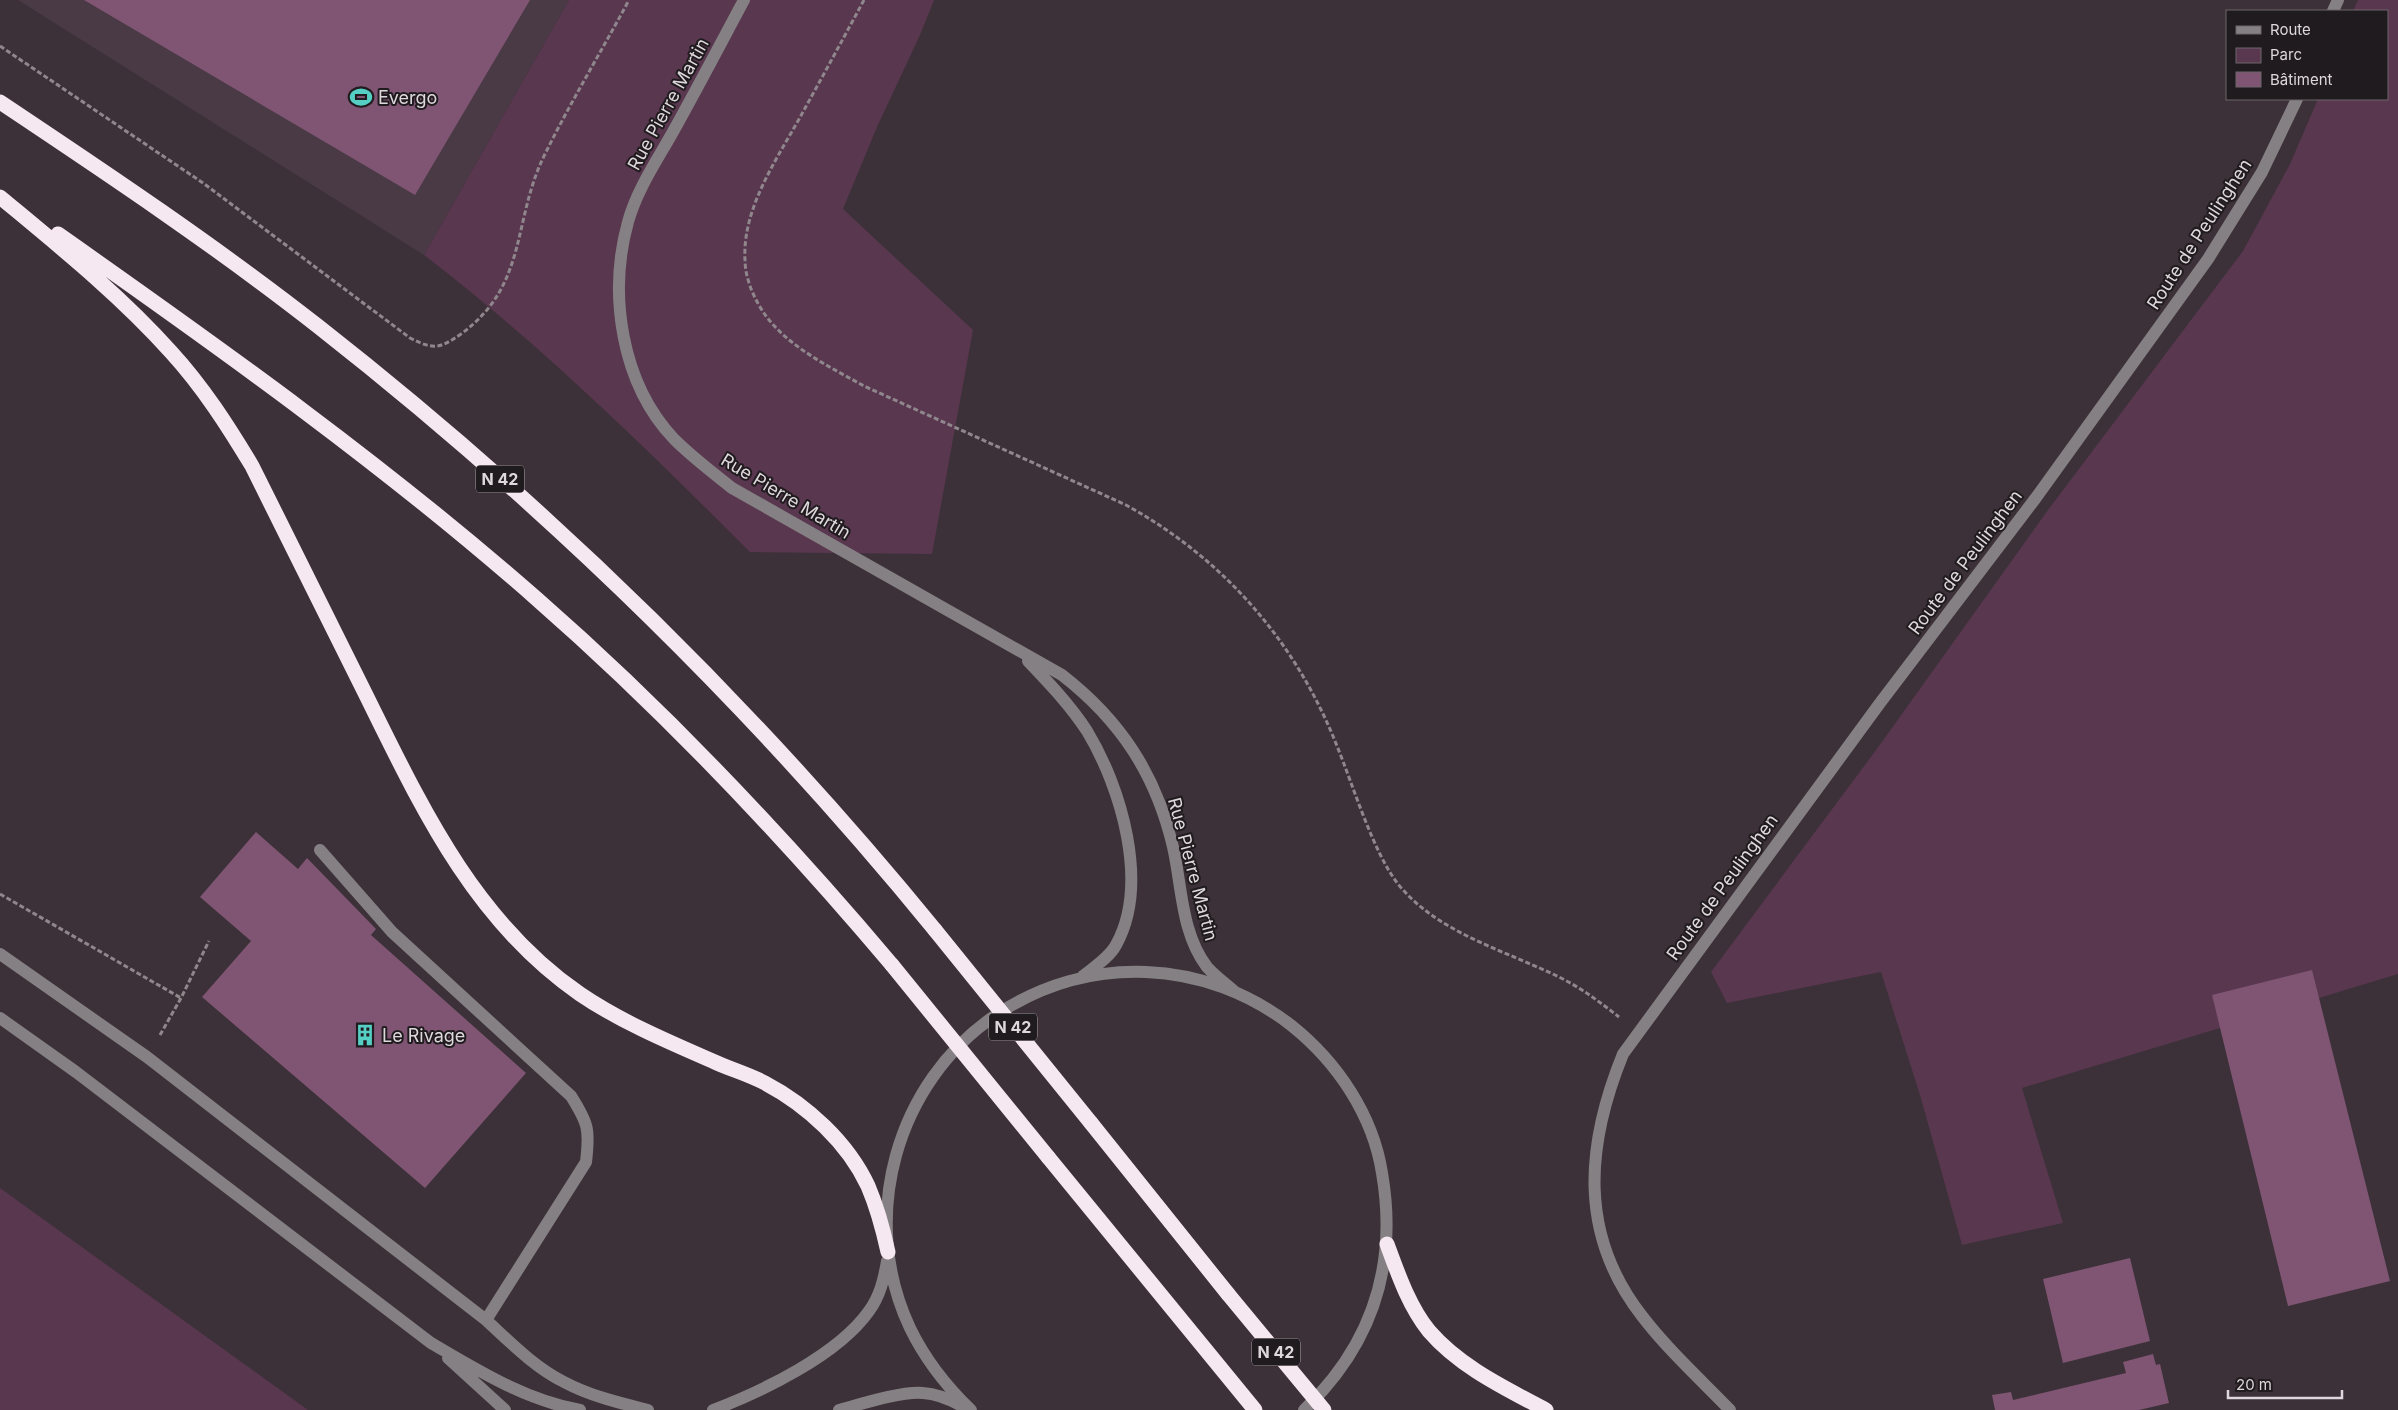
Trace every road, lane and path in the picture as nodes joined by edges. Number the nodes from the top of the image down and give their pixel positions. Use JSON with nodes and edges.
{"nodes":[{"id":1,"x":630,"y":0,"type":"edge"},
{"id":2,"x":744,"y":0,"type":"edge"},
{"id":3,"x":864,"y":0,"type":"edge"},
{"id":4,"x":0,"y":46,"type":"edge"},
{"id":5,"x":2297,"y":100,"type":"edge"},
{"id":6,"x":0,"y":102,"type":"edge"},
{"id":7,"x":0,"y":195,"type":"edge"},
{"id":8,"x":1018,"y":650,"type":"junction"},
{"id":9,"x":320,"y":850,"type":"dead end"},
{"id":10,"x":0,"y":894,"type":"edge"},
{"id":11,"x":209,"y":941,"type":"dead end"},
{"id":12,"x":0,"y":954,"type":"edge"},
{"id":13,"x":1081,"y":978,"type":"junction"},
{"id":14,"x":1235,"y":992,"type":"junction"},
{"id":15,"x":181,"y":998,"type":"junction"},
{"id":16,"x":0,"y":1018,"type":"edge"},
{"id":17,"x":1637,"y":1032,"type":"junction"},
{"id":18,"x":147,"y":1057,"type":"junction"},
{"id":19,"x":1387,"y":1244,"type":"junction"},
{"id":20,"x":888,"y":1252,"type":"junction"},
{"id":21,"x":486,"y":1320,"type":"junction"},
{"id":22,"x":432,"y":1343,"type":"junction"},
{"id":23,"x":505,"y":1410,"type":"edge"},
{"id":24,"x":580,"y":1410,"type":"edge"},
{"id":25,"x":648,"y":1410,"type":"edge"},
{"id":26,"x":713,"y":1410,"type":"edge"},
{"id":27,"x":840,"y":1410,"type":"edge"},
{"id":28,"x":971,"y":1410,"type":"edge"},
{"id":29,"x":1255,"y":1410,"type":"edge"},
{"id":30,"x":1304,"y":1410,"type":"edge"},
{"id":31,"x":1324,"y":1410,"type":"edge"},
{"id":32,"x":1546,"y":1410,"type":"edge"},
{"id":33,"x":1730,"y":1410,"type":"edge"}],
"edges":[{"from":1,"to":4,"type":"path"},
{"from":2,"to":8,"type":"street","name":"Rue Pierre Martin"},
{"from":3,"to":17,"type":"path"},
{"from":5,"to":17,"type":"street","name":"Route de Peulinghen"},
{"from":6,"to":31,"type":"highway","number":"N 42","bridge":true},
{"from":7,"to":20,"type":"highway"},
{"from":7,"to":29,"type":"highway","bridge":true},
{"from":8,"to":13,"type":"street","name":"Rue Pierre Martin"},
{"from":8,"to":14,"type":"street","name":"Rue Pierre Martin"},
{"from":9,"to":21,"type":"street"},
{"from":10,"to":15,"type":"path"},
{"from":11,"to":15,"type":"path"},
{"from":12,"to":18,"type":"street"},
{"from":13,"to":14,"type":"street"},
{"from":13,"to":20,"type":"street"},
{"from":14,"to":19,"type":"street"},
{"from":15,"to":18,"type":"path"},
{"from":16,"to":22,"type":"street"},
{"from":17,"to":33,"type":"street","name":"Route de Peulinghen"},
{"from":18,"to":21,"type":"street"},
{"from":19,"to":30,"type":"street"},
{"from":19,"to":32,"type":"highway"},
{"from":20,"to":26,"type":"street"},
{"from":20,"to":28,"type":"street"},
{"from":21,"to":25,"type":"street"},
{"from":22,"to":23,"type":"street"},
{"from":22,"to":24,"type":"street"},
{"from":27,"to":28,"type":"street"}]}
